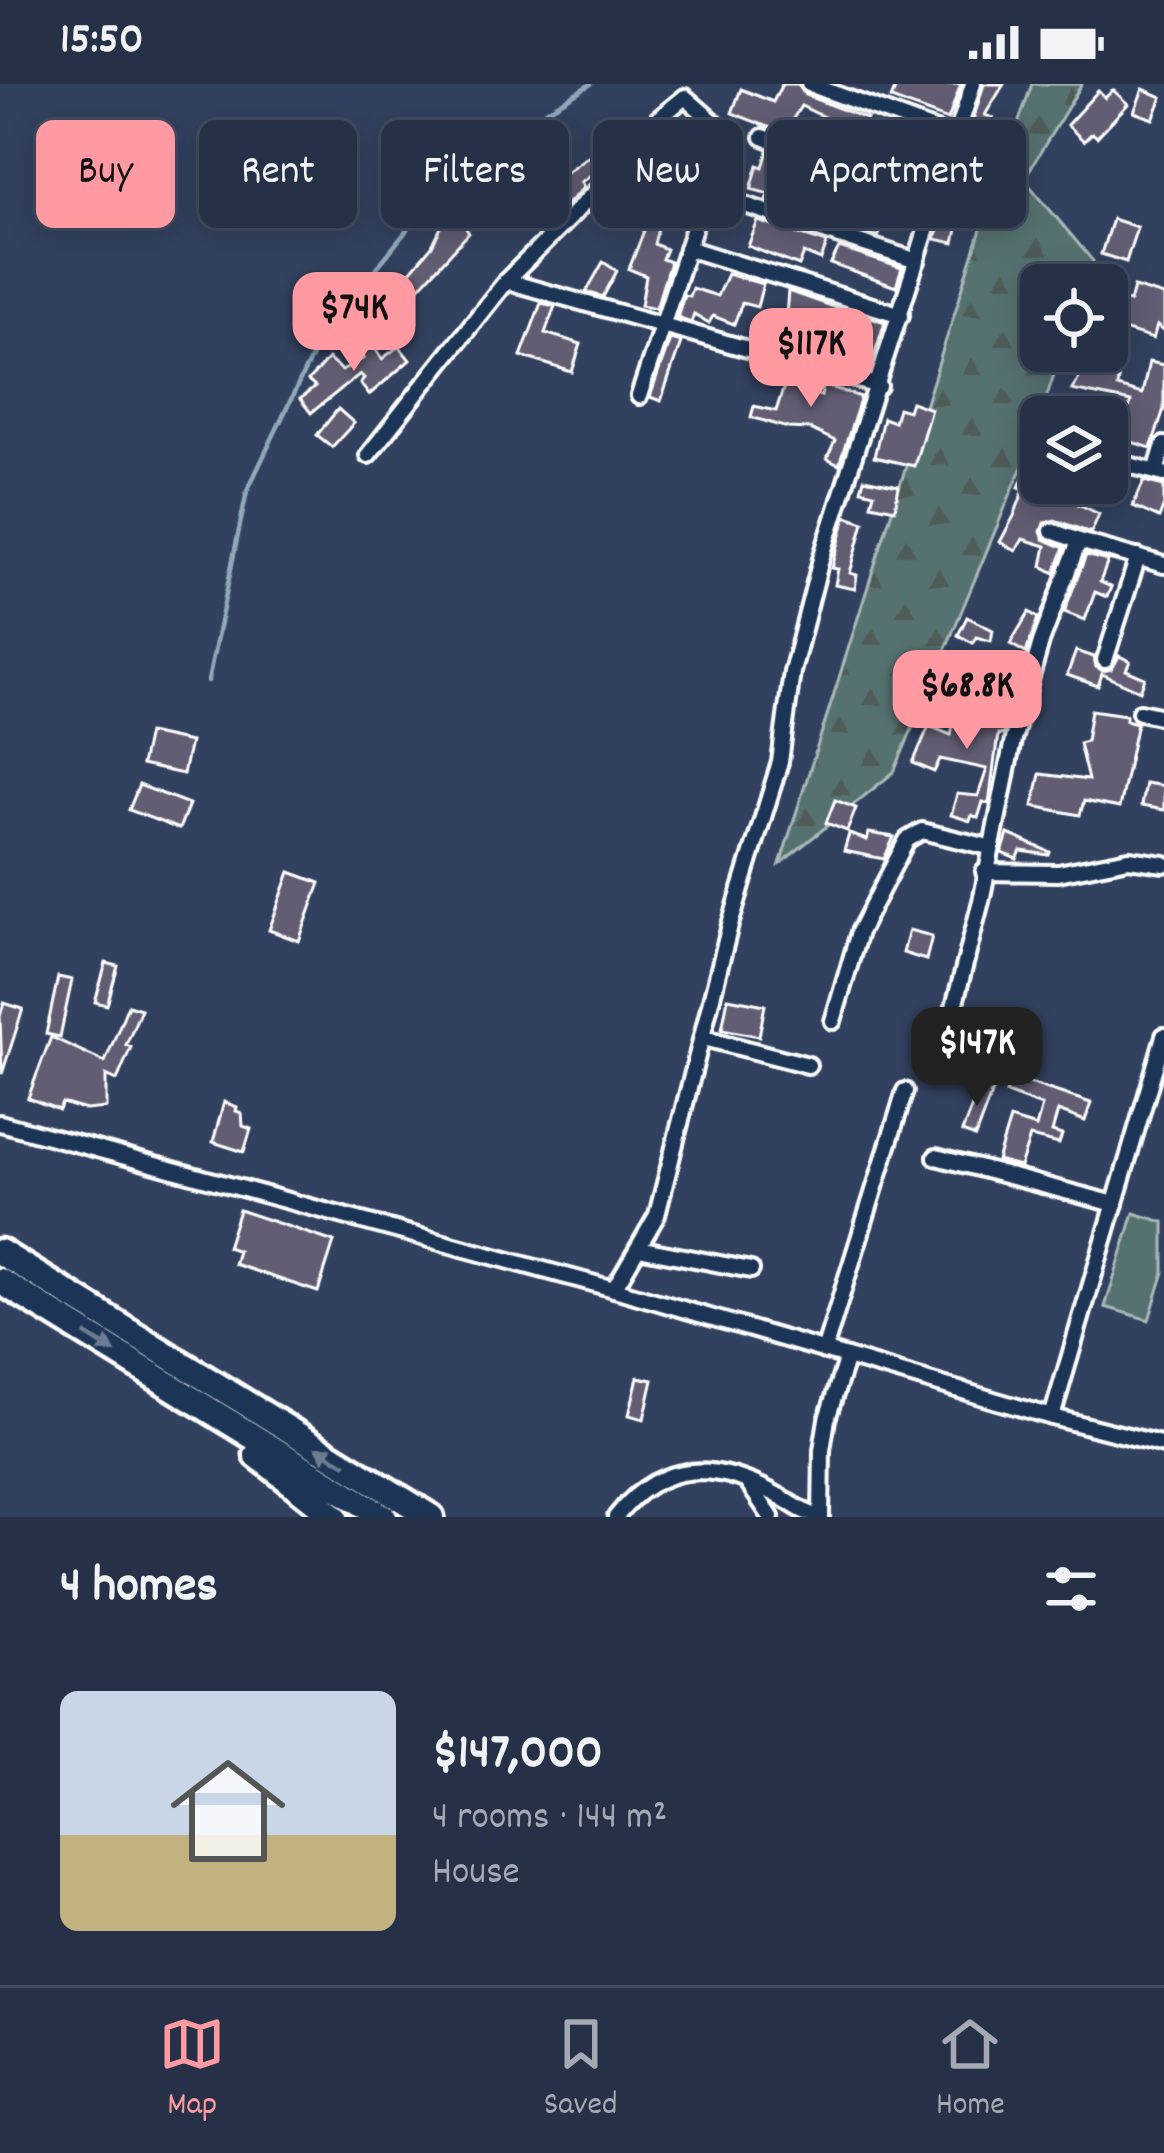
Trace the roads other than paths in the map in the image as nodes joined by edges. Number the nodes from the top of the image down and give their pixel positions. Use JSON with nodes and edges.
{"nodes":[{"id":1,"x":809,"y":84,"type":"edge"},
{"id":2,"x":972,"y":84,"type":"edge"},
{"id":3,"x":657,"y":120,"type":"edge"},
{"id":4,"x":711,"y":120,"type":"edge"},
{"id":5,"x":907,"y":120,"type":"edge"},
{"id":6,"x":963,"y":120,"type":"edge"},
{"id":7,"x":763,"y":136,"type":"dead end"},
{"id":8,"x":767,"y":138,"type":"edge"},
{"id":9,"x":593,"y":195,"type":"edge"},
{"id":10,"x":743,"y":206,"type":"edge"},
{"id":11,"x":694,"y":228,"type":"edge"},
{"id":12,"x":927,"y":228,"type":"edge"},
{"id":13,"x":687,"y":248,"type":"junction"},
{"id":14,"x":916,"y":262,"type":"junction"},
{"id":15,"x":506,"y":281,"type":"junction"},
{"id":16,"x":901,"y":315,"type":"junction"},
{"id":17,"x":662,"y":325,"type":"junction"},
{"id":18,"x":879,"y":386,"type":"junction"},
{"id":19,"x":639,"y":396,"type":"dead end"},
{"id":20,"x":1164,"y":445,"type":"edge"},
{"id":21,"x":368,"y":454,"type":"dead end"},
{"id":22,"x":1128,"y":465,"type":"edge"},
{"id":23,"x":1160,"y":473,"type":"edge"},
{"id":24,"x":1052,"y":531,"type":"dead end"},
{"id":25,"x":1079,"y":541,"type":"junction"},
{"id":26,"x":1138,"y":557,"type":"junction"},
{"id":27,"x":1164,"y":565,"type":"edge"},
{"id":28,"x":1105,"y":660,"type":"dead end"},
{"id":29,"x":1140,"y":712,"type":"dead end"},
{"id":30,"x":1164,"y":717,"type":"edge"},
{"id":31,"x":989,"y":847,"type":"junction"},
{"id":32,"x":1164,"y":864,"type":"edge"},
{"id":33,"x":984,"y":872,"type":"junction"},
{"id":34,"x":833,"y":1022,"type":"dead end"},
{"id":35,"x":1164,"y":1036,"type":"edge"},
{"id":36,"x":704,"y":1038,"type":"junction"},
{"id":37,"x":943,"y":1050,"type":"dead end"},
{"id":38,"x":808,"y":1065,"type":"dead end"},
{"id":39,"x":905,"y":1091,"type":"dead end"},
{"id":40,"x":0,"y":1123,"type":"edge"},
{"id":41,"x":936,"y":1157,"type":"dead end"},
{"id":42,"x":1115,"y":1204,"type":"junction"},
{"id":43,"x":638,"y":1248,"type":"junction"},
{"id":44,"x":0,"y":1252,"type":"edge"},
{"id":45,"x":751,"y":1270,"type":"dead end"},
{"id":46,"x":0,"y":1282,"type":"edge"},
{"id":47,"x":614,"y":1289,"type":"junction"},
{"id":48,"x":824,"y":1351,"type":"junction"},
{"id":49,"x":847,"y":1357,"type":"junction"},
{"id":50,"x":165,"y":1383,"type":"junction"},
{"id":51,"x":1052,"y":1417,"type":"junction"},
{"id":52,"x":1164,"y":1445,"type":"edge"},
{"id":53,"x":748,"y":1483,"type":"junction"},
{"id":54,"x":335,"y":1517,"type":"edge"},
{"id":55,"x":384,"y":1517,"type":"edge"},
{"id":56,"x":431,"y":1517,"type":"edge"},
{"id":57,"x":616,"y":1517,"type":"edge"},
{"id":58,"x":771,"y":1517,"type":"edge"},
{"id":59,"x":821,"y":1517,"type":"edge"}],
"edges":[{"from":1,"to":5,"type":"street"},
{"from":2,"to":6,"type":"street"},
{"from":3,"to":4,"type":"street"},
{"from":7,"to":8,"type":"street"},
{"from":9,"to":15,"type":"street"},
{"from":10,"to":14,"type":"street"},
{"from":11,"to":13,"type":"street"},
{"from":12,"to":14,"type":"street"},
{"from":13,"to":16,"type":"street"},
{"from":13,"to":17,"type":"street"},
{"from":14,"to":16,"type":"street"},
{"from":15,"to":17,"type":"street"},
{"from":15,"to":21,"type":"street"},
{"from":16,"to":18,"type":"street"},
{"from":17,"to":18,"type":"street"},
{"from":17,"to":19,"type":"street"},
{"from":18,"to":36,"type":"street"},
{"from":20,"to":23,"type":"street"},
{"from":22,"to":23,"type":"street"},
{"from":24,"to":25,"type":"street"},
{"from":25,"to":26,"type":"street"},
{"from":25,"to":31,"type":"street"},
{"from":26,"to":27,"type":"street"},
{"from":26,"to":28,"type":"street"},
{"from":29,"to":30,"type":"street"},
{"from":31,"to":33,"type":"street"},
{"from":31,"to":34,"type":"street"},
{"from":32,"to":33,"type":"street"},
{"from":33,"to":37,"type":"street"},
{"from":35,"to":42,"type":"street"},
{"from":36,"to":38,"type":"street"},
{"from":36,"to":43,"type":"street"},
{"from":39,"to":48,"type":"street"},
{"from":40,"to":47,"type":"street"},
{"from":41,"to":42,"type":"street"},
{"from":42,"to":51,"type":"street"},
{"from":43,"to":45,"type":"street"},
{"from":43,"to":47,"type":"street"},
{"from":56,"to":44,"type":"highway","one_way":true},
{"from":46,"to":50,"type":"highway","one_way":true},
{"from":47,"to":48,"type":"street"},
{"from":48,"to":49,"type":"street"},
{"from":49,"to":51,"type":"street"},
{"from":49,"to":59,"type":"street"},
{"from":50,"to":54,"type":"highway"},
{"from":50,"to":55,"type":"highway"},
{"from":51,"to":52,"type":"street"},
{"from":53,"to":57,"type":"street"},
{"from":53,"to":58,"type":"street"},
{"from":53,"to":59,"type":"street"}]}
